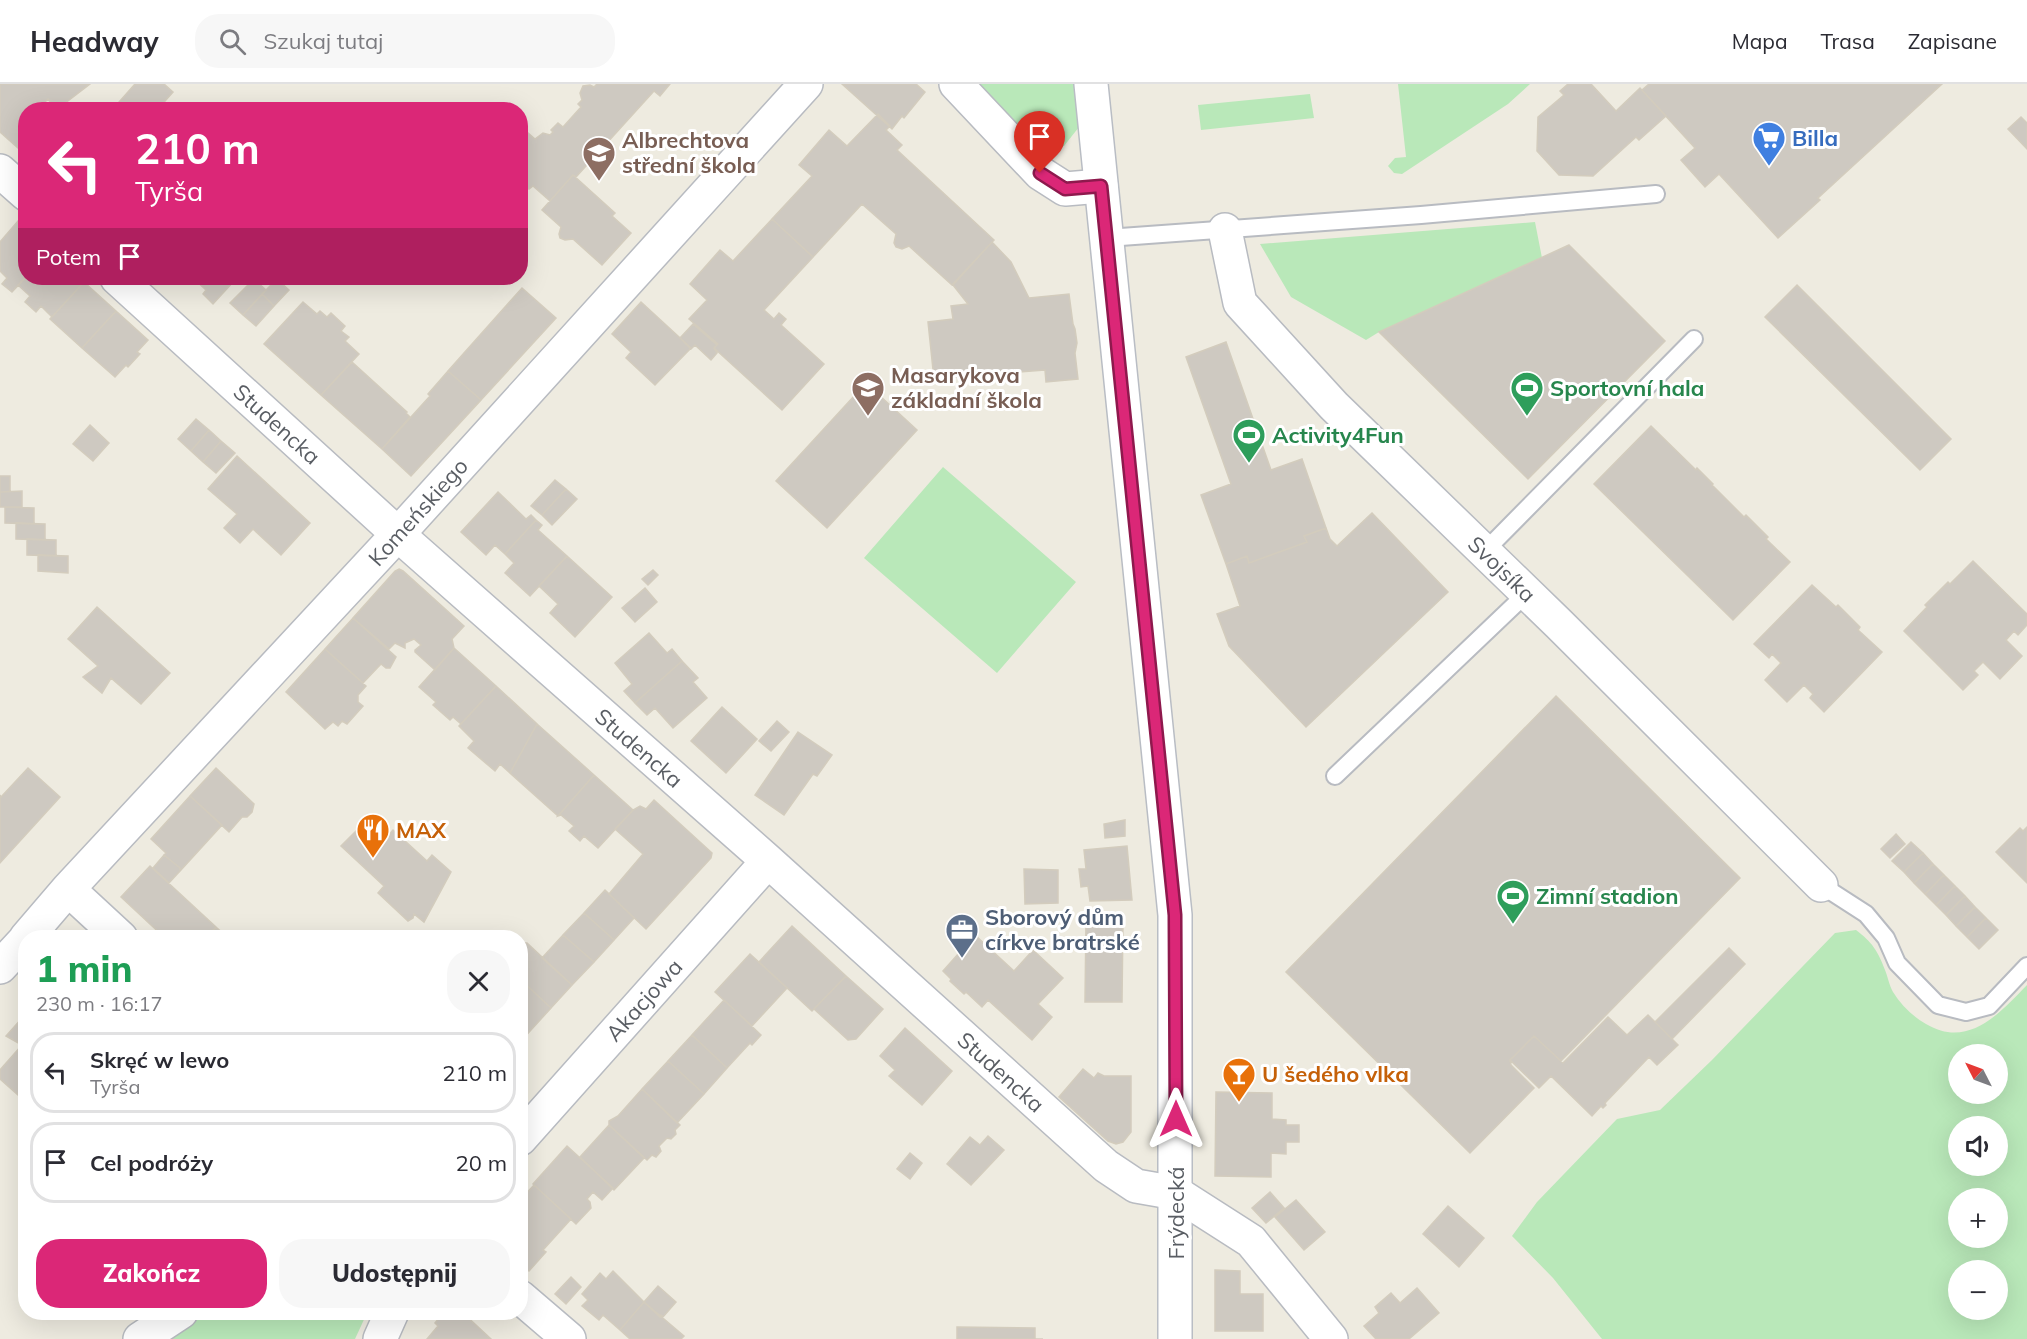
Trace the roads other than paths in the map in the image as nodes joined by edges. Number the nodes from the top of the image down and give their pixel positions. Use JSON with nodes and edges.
{"nodes":[{"id":1,"x":806,"y":84,"type":"edge"},
{"id":2,"x":956,"y":84,"type":"edge"},
{"id":3,"x":1091,"y":84,"type":"edge"},
{"id":4,"x":0,"y":171,"type":"edge"},
{"id":5,"x":1101,"y":186,"type":"junction"},
{"id":6,"x":18,"y":187,"type":"edge"},
{"id":7,"x":1656,"y":194,"type":"dead end"},
{"id":8,"x":1225,"y":230,"type":"junction"},
{"id":9,"x":1107,"y":238,"type":"junction"},
{"id":10,"x":125,"y":285,"type":"edge"},
{"id":11,"x":1694,"y":339,"type":"dead end"},
{"id":12,"x":398,"y":534,"type":"junction"},
{"id":13,"x":1484,"y":552,"type":"junction"},
{"id":14,"x":1527,"y":593,"type":"junction"},
{"id":15,"x":1335,"y":776,"type":"dead end"},
{"id":16,"x":768,"y":861,"type":"junction"},
{"id":17,"x":1821,"y":885,"type":"joint"},
{"id":18,"x":68,"y":889,"type":"junction"},
{"id":19,"x":30,"y":930,"type":"edge"},
{"id":20,"x":112,"y":930,"type":"edge"},
{"id":21,"x":2027,"y":966,"type":"edge"},
{"id":22,"x":528,"y":1130,"type":"edge"},
{"id":23,"x":1176,"y":1193,"type":"junction"},
{"id":24,"x":528,"y":1304,"type":"edge"},
{"id":25,"x":170,"y":1320,"type":"edge"},
{"id":26,"x":388,"y":1320,"type":"edge"},
{"id":27,"x":149,"y":1336,"type":"edge"},
{"id":28,"x":380,"y":1339,"type":"edge"},
{"id":29,"x":569,"y":1339,"type":"edge"},
{"id":30,"x":1175,"y":1339,"type":"edge"},
{"id":31,"x":1331,"y":1339,"type":"edge"}],
"edges":[{"from":1,"to":12,"type":"street","name":"Komeńskiego"},
{"from":2,"to":5,"type":"street"},
{"from":3,"to":5,"type":"street","name":"Frýdecká"},
{"from":4,"to":6,"type":"street"},
{"from":5,"to":9,"type":"street","name":"Frýdecká"},
{"from":7,"to":8,"type":"lane"},
{"from":8,"to":9,"type":"lane"},
{"from":8,"to":13,"type":"street","name":"Svojsíka"},
{"from":9,"to":23,"type":"street","name":"Frýdecká"},
{"from":10,"to":12,"type":"street","name":"Studencka"},
{"from":11,"to":13,"type":"lane"},
{"from":12,"to":16,"type":"street","name":"Studencka"},
{"from":12,"to":18,"type":"street","name":"Komeńskiego"},
{"from":13,"to":14,"type":"street","name":"Svojsíka"},
{"from":14,"to":15,"type":"lane"},
{"from":14,"to":17,"type":"street","name":"Svojsíka"},
{"from":16,"to":22,"type":"street","name":"Akacjowa"},
{"from":16,"to":23,"type":"street","name":"Studencka"},
{"from":17,"to":21,"type":"lane"},
{"from":18,"to":19,"type":"street","name":"Komeńskiego"},
{"from":18,"to":20,"type":"street"},
{"from":23,"to":30,"type":"street","name":"Frýdecká"},
{"from":23,"to":31,"type":"street"},
{"from":24,"to":29,"type":"street"},
{"from":25,"to":27,"type":"street"},
{"from":26,"to":28,"type":"street"}]}
